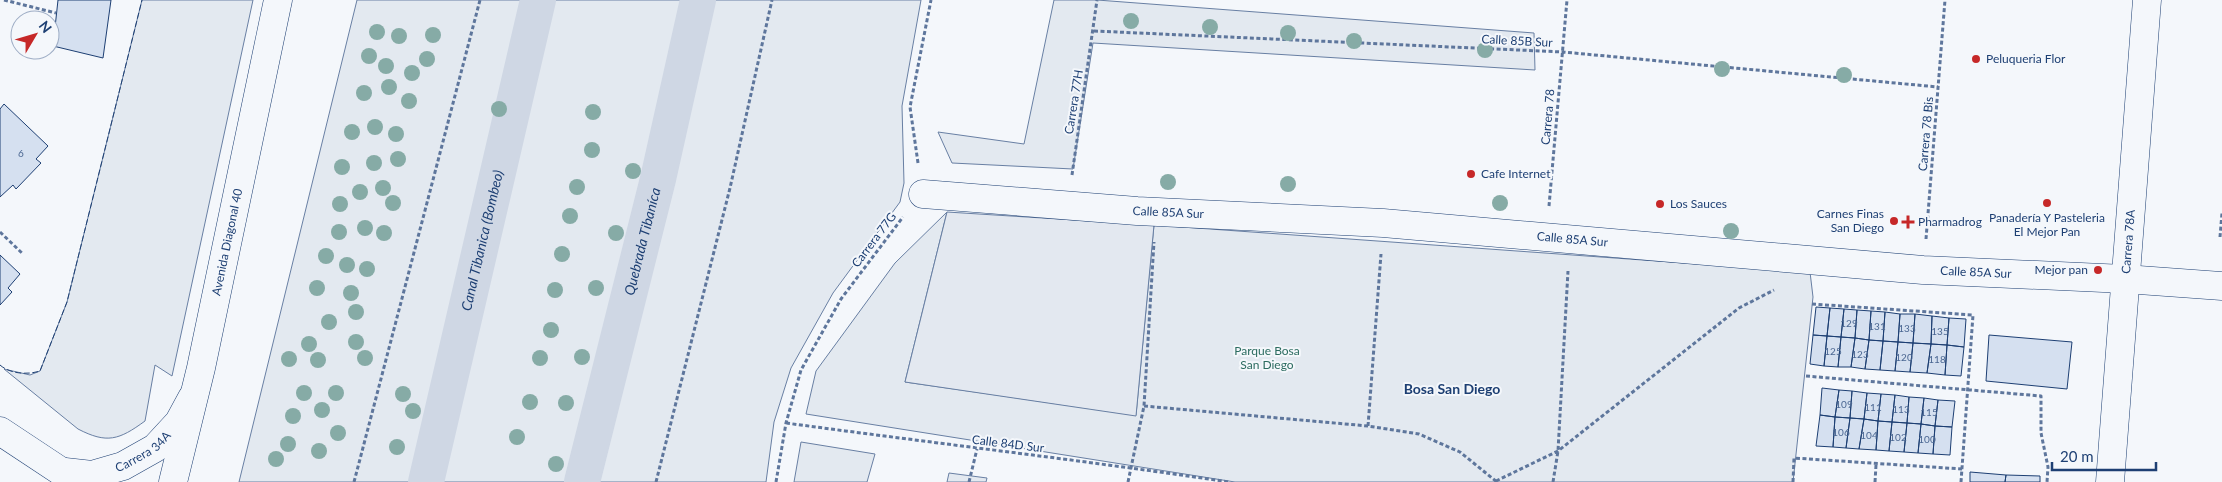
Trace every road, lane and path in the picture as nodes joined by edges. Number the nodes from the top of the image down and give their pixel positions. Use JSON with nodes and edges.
{"nodes":[{"id":1,"x":4,"y":0,"type":"edge"},
{"id":2,"x":278,"y":0,"type":"edge"},
{"id":3,"x":480,"y":0,"type":"edge"},
{"id":4,"x":772,"y":0,"type":"edge"},
{"id":5,"x":931,"y":0,"type":"edge"},
{"id":6,"x":1098,"y":0,"type":"edge"},
{"id":7,"x":1567,"y":0,"type":"edge"},
{"id":8,"x":1946,"y":0,"type":"edge"},
{"id":9,"x":2147,"y":0,"type":"edge"},
{"id":10,"x":44,"y":10,"type":"edge"},
{"id":11,"x":1094,"y":31,"type":"junction"},
{"id":12,"x":1563,"y":52,"type":"junction"},
{"id":13,"x":1938,"y":87,"type":"junction"},
{"id":14,"x":923,"y":194,"type":"junction"},
{"id":15,"x":1068,"y":206,"type":"junction"},
{"id":16,"x":1156,"y":212,"type":"junction"},
{"id":17,"x":2222,"y":214,"type":"edge"},
{"id":18,"x":1383,"y":223,"type":"junction"},
{"id":19,"x":0,"y":232,"type":"edge"},
{"id":20,"x":2220,"y":237,"type":"dead end"},
{"id":21,"x":1558,"y":238,"type":"junction"},
{"id":22,"x":23,"y":254,"type":"dead end"},
{"id":23,"x":1923,"y":270,"type":"junction"},
{"id":24,"x":2125,"y":279,"type":"junction"},
{"id":25,"x":1783,"y":286,"type":"dead end"},
{"id":26,"x":2222,"y":286,"type":"edge"},
{"id":27,"x":1812,"y":304,"type":"dead end"},
{"id":28,"x":1806,"y":376,"type":"dead end"},
{"id":29,"x":196,"y":391,"type":"junction"},
{"id":30,"x":1969,"y":391,"type":"junction"},
{"id":31,"x":1144,"y":406,"type":"junction"},
{"id":32,"x":786,"y":423,"type":"junction"},
{"id":33,"x":1368,"y":426,"type":"junction"},
{"id":34,"x":0,"y":431,"type":"edge"},
{"id":35,"x":977,"y":449,"type":"junction"},
{"id":36,"x":1558,"y":451,"type":"junction"},
{"id":37,"x":1876,"y":465,"type":"junction"},
{"id":38,"x":1131,"y":467,"type":"junction"},
{"id":39,"x":1962,"y":469,"type":"junction"},
{"id":40,"x":71,"y":477,"type":"edge"},
{"id":41,"x":1497,"y":481,"type":"edge"},
{"id":42,"x":173,"y":482,"type":"edge"},
{"id":43,"x":354,"y":482,"type":"edge"},
{"id":44,"x":656,"y":482,"type":"edge"},
{"id":45,"x":776,"y":482,"type":"edge"},
{"id":46,"x":969,"y":482,"type":"edge"},
{"id":47,"x":1128,"y":482,"type":"edge"},
{"id":48,"x":1229,"y":482,"type":"edge"},
{"id":49,"x":1553,"y":482,"type":"edge"},
{"id":50,"x":1793,"y":482,"type":"edge"},
{"id":51,"x":1875,"y":482,"type":"edge"},
{"id":52,"x":1961,"y":482,"type":"edge"},
{"id":53,"x":2047,"y":482,"type":"edge"},
{"id":54,"x":2110,"y":482,"type":"edge"}],
"edges":[{"from":1,"to":10,"type":"path"},
{"from":2,"to":29,"type":"street","name":"Avenida Diagonal 40"},
{"from":3,"to":43,"type":"path"},
{"from":4,"to":44,"type":"path"},
{"from":5,"to":14,"type":"path"},
{"from":6,"to":11,"type":"path","name":"Carrera 77H"},
{"from":7,"to":12,"type":"path","name":"Carrera 78"},
{"from":8,"to":13,"type":"path","name":"Carrera 78 Bis"},
{"from":9,"to":24,"type":"street","name":"Carrera 78A"},
{"from":11,"to":12,"type":"path","name":"Calle 85B Sur"},
{"from":11,"to":15,"type":"path","name":"Carrera 77H"},
{"from":12,"to":13,"type":"path","name":"Calle 85B Sur"},
{"from":12,"to":21,"type":"path","name":"Carrera 78"},
{"from":13,"to":23,"type":"path","name":"Carrera 78 Bis"},
{"from":14,"to":15,"type":"street","name":"Calle 85A Sur"},
{"from":14,"to":32,"type":"path","name":"Carrera 77G"},
{"from":15,"to":16,"type":"street","name":"Calle 85A Sur"},
{"from":16,"to":18,"type":"street","name":"Calle 85A Sur"},
{"from":16,"to":31,"type":"path"},
{"from":17,"to":20,"type":"path"},
{"from":18,"to":21,"type":"street","name":"Calle 85A Sur"},
{"from":18,"to":33,"type":"path"},
{"from":19,"to":22,"type":"path"},
{"from":21,"to":23,"type":"street","name":"Calle 85A Sur"},
{"from":21,"to":36,"type":"path","name":"Carrera 78"},
{"from":23,"to":24,"type":"street","name":"Calle 85A Sur"},
{"from":24,"to":26,"type":"street","name":"Calle 85A Sur"},
{"from":24,"to":54,"type":"street","name":"Carrera 78A"},
{"from":25,"to":36,"type":"path"},
{"from":27,"to":30,"type":"path"},
{"from":28,"to":30,"type":"path"},
{"from":29,"to":40,"type":"street","name":"Carrera 34A"},
{"from":29,"to":42,"type":"street","name":"Avenida Diagonal 40"},
{"from":30,"to":39,"type":"path"},
{"from":30,"to":53,"type":"path"},
{"from":31,"to":33,"type":"path"},
{"from":31,"to":38,"type":"path"},
{"from":32,"to":35,"type":"path","name":"Calle 84D Sur"},
{"from":32,"to":45,"type":"path","name":"Carrera 77G"},
{"from":33,"to":41,"type":"path"},
{"from":34,"to":40,"type":"street","name":"Carrera 34A"},
{"from":35,"to":38,"type":"path","name":"Calle 84D Sur"},
{"from":35,"to":46,"type":"path"},
{"from":36,"to":41,"type":"path"},
{"from":36,"to":49,"type":"path","name":"Carrera 78"},
{"from":37,"to":39,"type":"path"},
{"from":37,"to":50,"type":"path"},
{"from":37,"to":51,"type":"path"},
{"from":38,"to":47,"type":"path"},
{"from":38,"to":48,"type":"path","name":"Calle 84D Sur"},
{"from":39,"to":52,"type":"path"}]}
